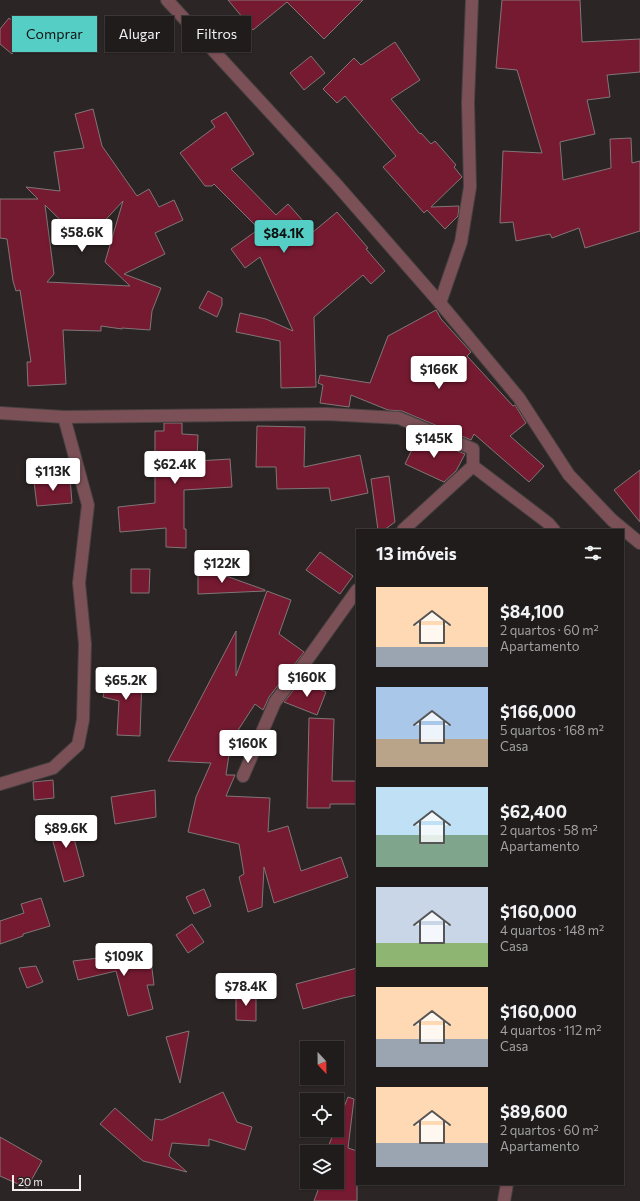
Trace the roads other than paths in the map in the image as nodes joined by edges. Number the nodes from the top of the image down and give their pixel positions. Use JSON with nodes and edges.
{"nodes":[{"id":1,"x":167,"y":0,"type":"edge"},
{"id":2,"x":472,"y":0,"type":"edge"},
{"id":3,"x":440,"y":303,"type":"junction"},
{"id":4,"x":0,"y":413,"type":"edge"},
{"id":5,"x":64,"y":417,"type":"junction"},
{"id":6,"x":473,"y":466,"type":"junction"},
{"id":7,"x":611,"y":525,"type":"edge"},
{"id":8,"x":404,"y":529,"type":"edge"},
{"id":9,"x":553,"y":529,"type":"edge"},
{"id":10,"x":624,"y":533,"type":"edge"},
{"id":11,"x":640,"y":543,"type":"edge"},
{"id":12,"x":356,"y":591,"type":"edge"},
{"id":13,"x":243,"y":776,"type":"dead end"},
{"id":14,"x":0,"y":784,"type":"edge"},
{"id":15,"x":507,"y":1185,"type":"edge"},
{"id":16,"x":504,"y":1201,"type":"edge"}],
"edges":[{"from":1,"to":3,"type":"street"},
{"from":2,"to":3,"type":"street"},
{"from":3,"to":7,"type":"street"},
{"from":4,"to":5,"type":"street"},
{"from":5,"to":6,"type":"street"},
{"from":5,"to":14,"type":"street"},
{"from":6,"to":8,"type":"street"},
{"from":6,"to":9,"type":"street"},
{"from":10,"to":11,"type":"street"},
{"from":12,"to":13,"type":"street"},
{"from":15,"to":16,"type":"street"}]}
